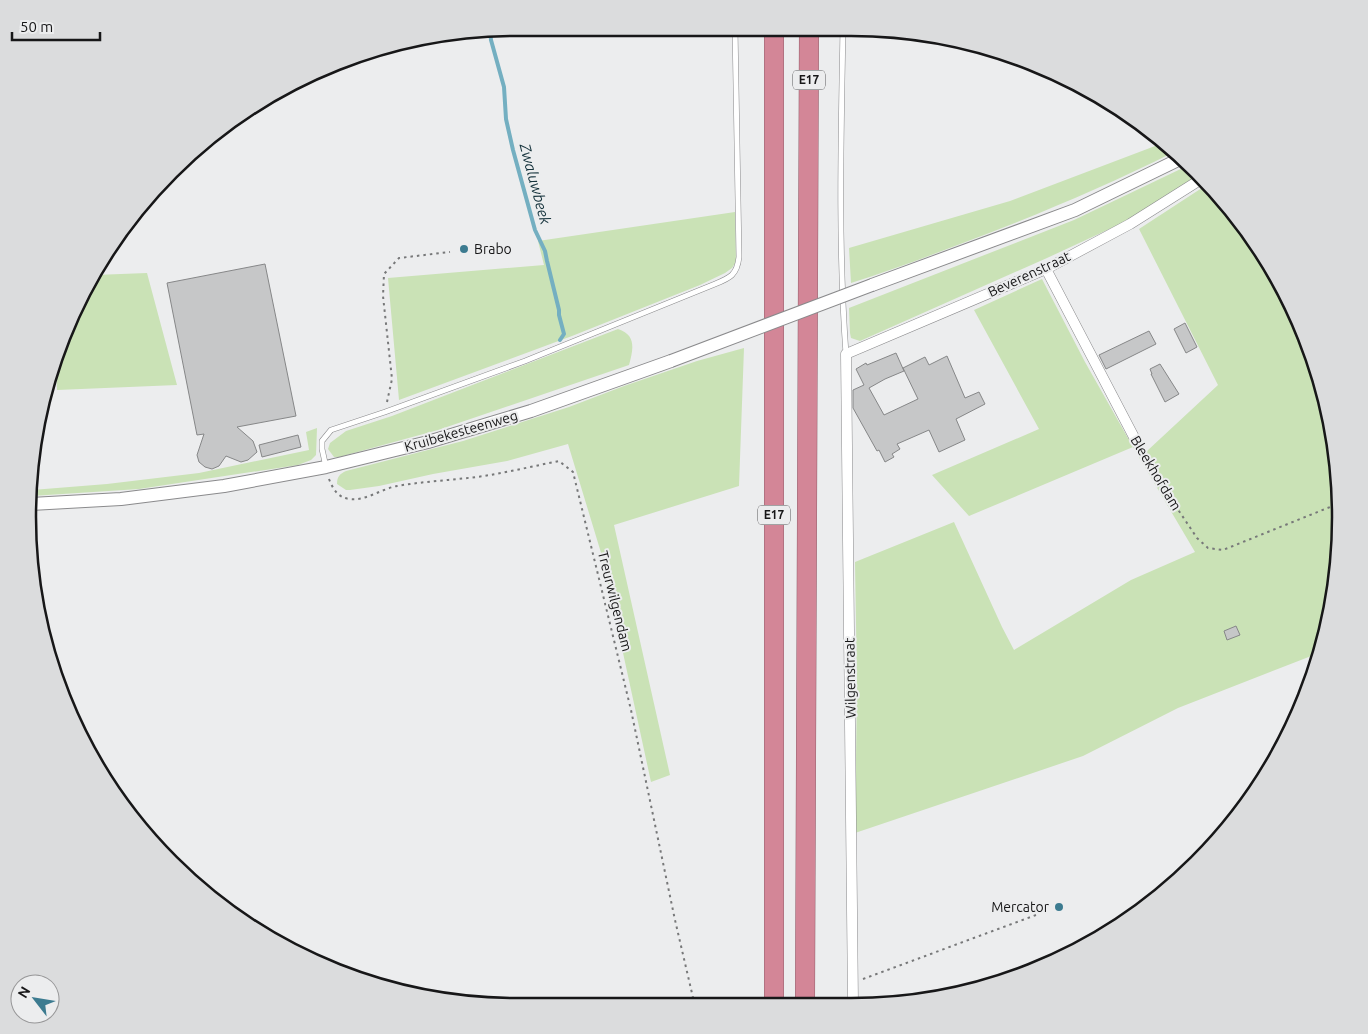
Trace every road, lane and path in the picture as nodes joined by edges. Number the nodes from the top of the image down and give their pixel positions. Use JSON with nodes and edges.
{"nodes":[{"id":1,"x":735,"y":36,"type":"edge"},
{"id":2,"x":774,"y":36,"type":"edge"},
{"id":3,"x":809,"y":36,"type":"edge"},
{"id":4,"x":843,"y":36,"type":"edge"},
{"id":5,"x":1174,"y":162,"type":"edge"},
{"id":6,"x":1196,"y":182,"type":"edge"},
{"id":7,"x":450,"y":252,"type":"dead end"},
{"id":8,"x":1046,"y":269,"type":"junction"},
{"id":9,"x":846,"y":354,"type":"junction"},
{"id":10,"x":385,"y":412,"type":"junction"},
{"id":11,"x":1136,"y":441,"type":"joint"},
{"id":12,"x":326,"y":467,"type":"junction"},
{"id":13,"x":36,"y":504,"type":"edge"},
{"id":14,"x":1332,"y":508,"type":"edge"},
{"id":15,"x":1036,"y":915,"type":"dead end"},
{"id":16,"x":854,"y":982,"type":"junction"},
{"id":17,"x":693,"y":998,"type":"edge"},
{"id":18,"x":774,"y":998,"type":"edge"},
{"id":19,"x":804,"y":998,"type":"edge"},
{"id":20,"x":853,"y":998,"type":"edge"}],
"edges":[{"from":1,"to":10,"type":"lane"},
{"from":2,"to":18,"type":"highway","number":"E17"},
{"from":3,"to":19,"type":"highway","number":"E17"},
{"from":4,"to":9,"type":"lane"},
{"from":5,"to":12,"type":"street","name":"Kruibekesteenweg","bridge":true},
{"from":6,"to":8,"type":"street","name":"Beverenstraat"},
{"from":7,"to":10,"type":"path"},
{"from":8,"to":9,"type":"street","name":"Beverenstraat"},
{"from":8,"to":11,"type":"street","name":"Bleekhofdam"},
{"from":9,"to":16,"type":"street","name":"Wilgenstraat"},
{"from":10,"to":12,"type":"lane"},
{"from":11,"to":14,"type":"path","name":"Bleekhofdam"},
{"from":12,"to":13,"type":"street","name":"Kruibekesteenweg"},
{"from":12,"to":17,"type":"path","name":"Treurwilgendam"},
{"from":15,"to":16,"type":"path"},
{"from":16,"to":20,"type":"street","name":"Wilgenstraat"}]}
